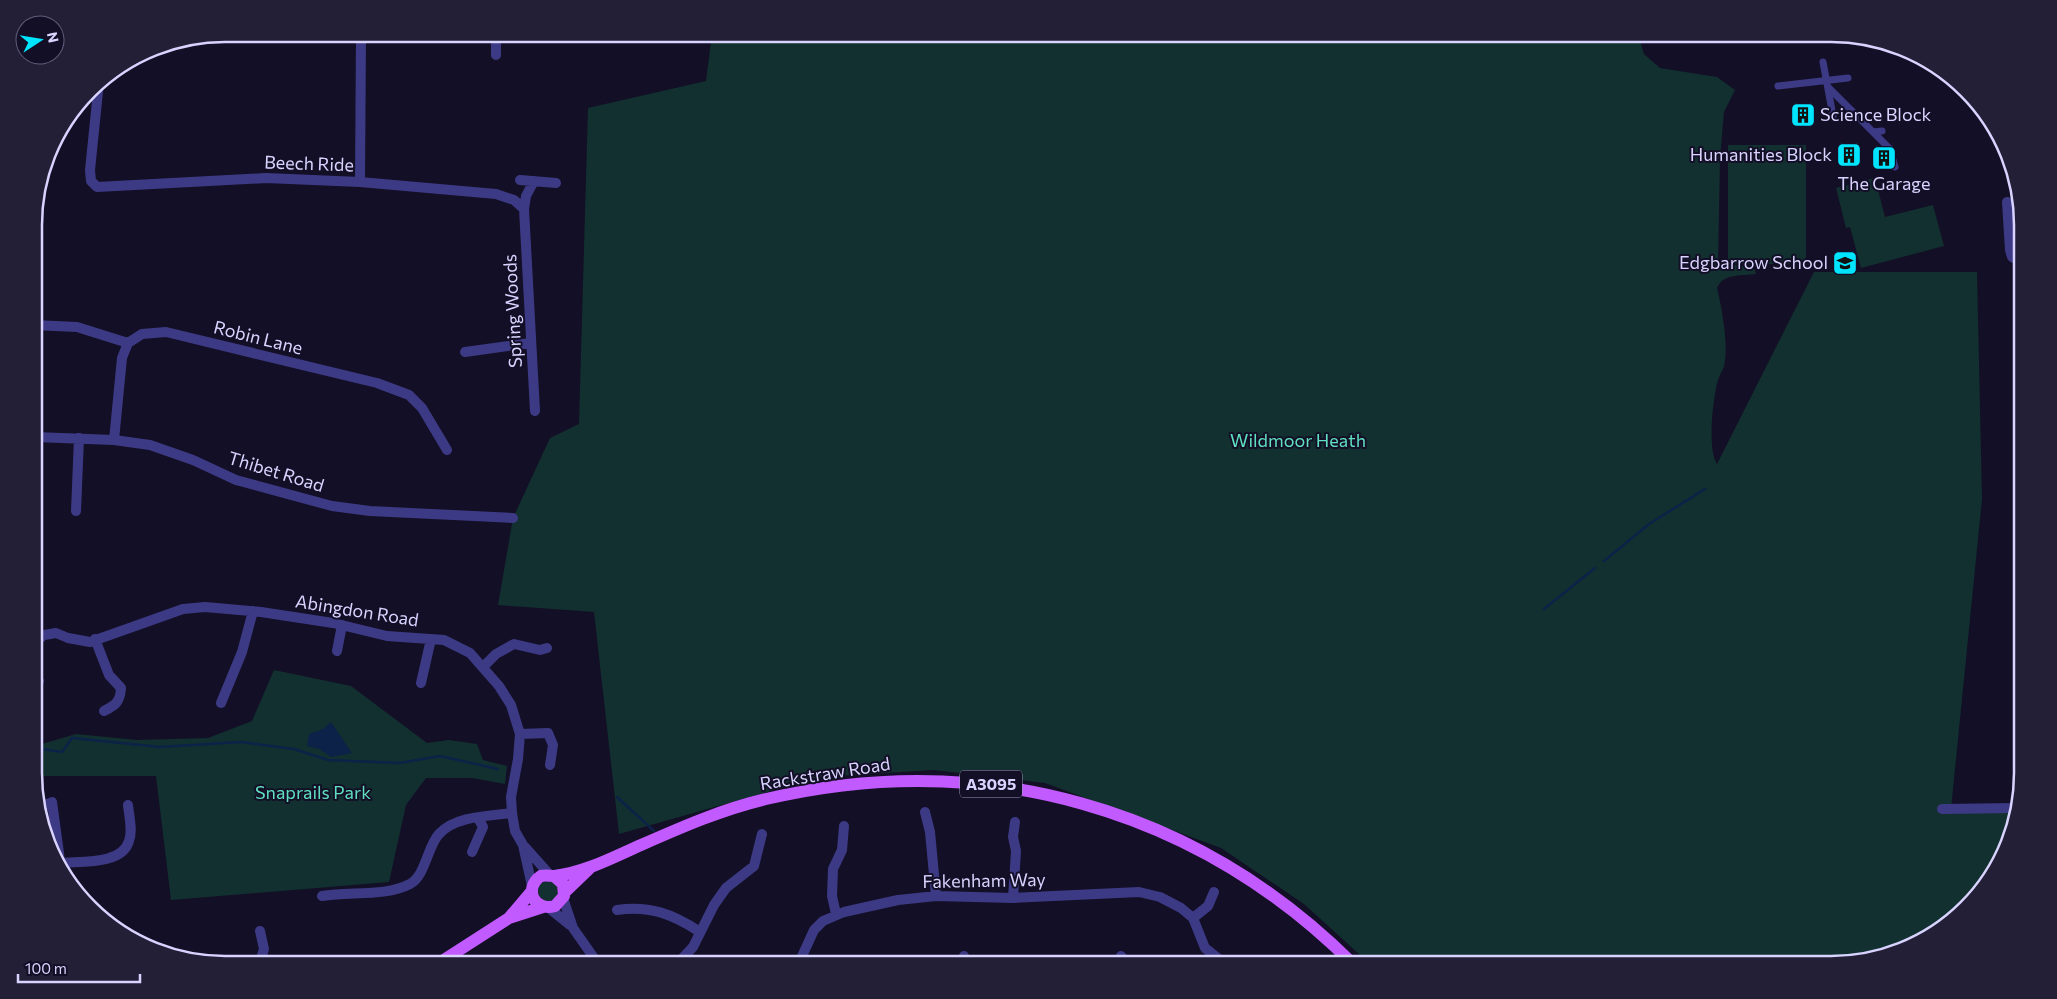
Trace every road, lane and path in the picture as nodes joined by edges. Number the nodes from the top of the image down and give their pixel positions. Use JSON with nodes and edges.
{"nodes":[{"id":1,"x":361,"y":42,"type":"edge"},
{"id":2,"x":496,"y":42,"type":"edge"},
{"id":3,"x":496,"y":55,"type":"dead end"},
{"id":4,"x":1823,"y":62,"type":"dead end"},
{"id":5,"x":1848,"y":78,"type":"dead end"},
{"id":6,"x":1827,"y":84,"type":"junction"},
{"id":7,"x":1778,"y":86,"type":"dead end"},
{"id":8,"x":98,"y":94,"type":"edge"},
{"id":9,"x":1833,"y":116,"type":"dead end"},
{"id":10,"x":1882,"y":131,"type":"dead end"},
{"id":11,"x":1873,"y":132,"type":"junction"},
{"id":12,"x":1895,"y":167,"type":"dead end"},
{"id":13,"x":520,"y":180,"type":"dead end"},
{"id":14,"x":534,"y":181,"type":"junction"},
{"id":15,"x":360,"y":182,"type":"junction"},
{"id":16,"x":556,"y":183,"type":"dead end"},
{"id":17,"x":526,"y":196,"type":"junction"},
{"id":18,"x":514,"y":200,"type":"junction"},
{"id":19,"x":2007,"y":202,"type":"dead end"},
{"id":20,"x":524,"y":209,"type":"junction"},
{"id":21,"x":2014,"y":259,"type":"edge"},
{"id":22,"x":42,"y":325,"type":"edge"},
{"id":23,"x":530,"y":343,"type":"junction"},
{"id":24,"x":128,"y":344,"type":"junction"},
{"id":25,"x":465,"y":352,"type":"dead end"},
{"id":26,"x":535,"y":411,"type":"dead end"},
{"id":27,"x":42,"y":437,"type":"edge"},
{"id":28,"x":78,"y":438,"type":"junction"},
{"id":29,"x":114,"y":440,"type":"junction"},
{"id":30,"x":448,"y":450,"type":"dead end"},
{"id":31,"x":76,"y":511,"type":"dead end"},
{"id":32,"x":513,"y":518,"type":"dead end"},
{"id":33,"x":253,"y":611,"type":"junction"},
{"id":34,"x":342,"y":625,"type":"junction"},
{"id":35,"x":42,"y":637,"type":"edge"},
{"id":36,"x":431,"y":639,"type":"junction"},
{"id":37,"x":96,"y":640,"type":"junction"},
{"id":38,"x":547,"y":648,"type":"dead end"},
{"id":39,"x":337,"y":651,"type":"dead end"},
{"id":40,"x":483,"y":667,"type":"junction"},
{"id":41,"x":421,"y":683,"type":"dead end"},
{"id":42,"x":221,"y":703,"type":"dead end"},
{"id":43,"x":104,"y":711,"type":"dead end"},
{"id":44,"x":520,"y":734,"type":"junction"},
{"id":45,"x":550,"y":765,"type":"dead end"},
{"id":46,"x":45,"y":805,"type":"edge"},
{"id":47,"x":128,"y":805,"type":"dead end"},
{"id":48,"x":2011,"y":808,"type":"edge"},
{"id":49,"x":1942,"y":809,"type":"dead end"},
{"id":50,"x":925,"y":812,"type":"dead end"},
{"id":51,"x":512,"y":813,"type":"junction"},
{"id":52,"x":478,"y":818,"type":"junction"},
{"id":53,"x":1015,"y":822,"type":"dead end"},
{"id":54,"x":844,"y":826,"type":"dead end"},
{"id":55,"x":762,"y":834,"type":"dead end"},
{"id":56,"x":522,"y":845,"type":"junction"},
{"id":57,"x":59,"y":850,"type":"edge"},
{"id":58,"x":472,"y":852,"type":"dead end"},
{"id":59,"x":67,"y":865,"type":"edge"},
{"id":60,"x":592,"y":867,"type":"junction"},
{"id":61,"x":552,"y":876,"type":"junction"},
{"id":62,"x":532,"y":889,"type":"junction"},
{"id":63,"x":1214,"y":892,"type":"dead end"},
{"id":64,"x":322,"y":896,"type":"dead end"},
{"id":65,"x":563,"y":896,"type":"junction"},
{"id":66,"x":936,"y":896,"type":"junction"},
{"id":67,"x":1013,"y":898,"type":"junction"},
{"id":68,"x":546,"y":907,"type":"junction"},
{"id":69,"x":617,"y":910,"type":"dead end"},
{"id":70,"x":836,"y":914,"type":"junction"},
{"id":71,"x":509,"y":918,"type":"junction"},
{"id":72,"x":1193,"y":918,"type":"junction"},
{"id":73,"x":573,"y":928,"type":"junction"},
{"id":74,"x":260,"y":931,"type":"dead end"},
{"id":75,"x":700,"y":932,"type":"junction"},
{"id":76,"x":262,"y":956,"type":"edge"},
{"id":77,"x":450,"y":956,"type":"edge"},
{"id":78,"x":593,"y":956,"type":"edge"},
{"id":79,"x":684,"y":956,"type":"edge"},
{"id":80,"x":802,"y":956,"type":"edge"},
{"id":81,"x":1215,"y":956,"type":"edge"},
{"id":82,"x":1344,"y":956,"type":"edge"}],
"edges":[{"from":1,"to":15,"type":"street"},
{"from":2,"to":3,"type":"street"},
{"from":4,"to":6,"type":"street"},
{"from":5,"to":6,"type":"street"},
{"from":6,"to":7,"type":"street"},
{"from":6,"to":9,"type":"street"},
{"from":6,"to":11,"type":"street"},
{"from":8,"to":15,"type":"street","name":"Beech Ride"},
{"from":10,"to":11,"type":"street"},
{"from":11,"to":12,"type":"street"},
{"from":13,"to":14,"type":"street"},
{"from":14,"to":16,"type":"street"},
{"from":14,"to":17,"type":"street","name":"Spring Woods"},
{"from":15,"to":18,"type":"street","name":"Beech Ride"},
{"from":17,"to":18,"type":"street"},
{"from":17,"to":20,"type":"street","name":"Spring Woods"},
{"from":18,"to":20,"type":"street","name":"Beech Ride"},
{"from":19,"to":21,"type":"street"},
{"from":20,"to":23,"type":"street","name":"Spring Woods"},
{"from":22,"to":24,"type":"street"},
{"from":23,"to":25,"type":"street"},
{"from":23,"to":26,"type":"street","name":"Spring Woods"},
{"from":24,"to":29,"type":"street"},
{"from":24,"to":30,"type":"street","name":"Robin Lane"},
{"from":27,"to":28,"type":"street","name":"Thibet Road"},
{"from":28,"to":29,"type":"street","name":"Thibet Road"},
{"from":28,"to":31,"type":"street"},
{"from":29,"to":32,"type":"street","name":"Thibet Road"},
{"from":33,"to":34,"type":"street","name":"Abingdon Road"},
{"from":33,"to":37,"type":"street","name":"Abingdon Road"},
{"from":33,"to":42,"type":"street"},
{"from":34,"to":36,"type":"street","name":"Abingdon Road"},
{"from":34,"to":39,"type":"street"},
{"from":35,"to":37,"type":"street","name":"Abingdon Road"},
{"from":36,"to":40,"type":"street","name":"Abingdon Road"},
{"from":36,"to":41,"type":"street"},
{"from":37,"to":43,"type":"street"},
{"from":38,"to":40,"type":"street"},
{"from":40,"to":44,"type":"street","name":"Abingdon Road"},
{"from":44,"to":45,"type":"street"},
{"from":44,"to":51,"type":"street","name":"Abingdon Road"},
{"from":46,"to":57,"type":"street"},
{"from":47,"to":59,"type":"street"},
{"from":48,"to":49,"type":"street"},
{"from":50,"to":66,"type":"street"},
{"from":51,"to":52,"type":"street"},
{"from":51,"to":56,"type":"street","name":"Abingdon Road"},
{"from":52,"to":58,"type":"street"},
{"from":52,"to":64,"type":"street"},
{"from":53,"to":67,"type":"street"},
{"from":54,"to":70,"type":"street"},
{"from":55,"to":75,"type":"street"},
{"from":56,"to":61,"type":"street","name":"Abingdon Road"},
{"from":56,"to":62,"type":"street","name":"Abingdon Road"},
{"from":60,"to":61,"type":"main road","name":"Rackstraw Road","number":"A3095"},
{"from":60,"to":65,"type":"main road","name":"Rackstraw Road","number":"A3095"},
{"from":60,"to":82,"type":"main road","name":"Rackstraw Road","number":"A3095"},
{"from":61,"to":62,"type":"main road"},
{"from":61,"to":65,"type":"main road"},
{"from":62,"to":68,"type":"main road"},
{"from":62,"to":71,"type":"main road"},
{"from":63,"to":72,"type":"street"},
{"from":65,"to":68,"type":"main road"},
{"from":65,"to":73,"type":"street"},
{"from":66,"to":67,"type":"street","name":"Fakenham Way"},
{"from":66,"to":70,"type":"street","name":"Fakenham Way"},
{"from":67,"to":72,"type":"street","name":"Fakenham Way"},
{"from":68,"to":71,"type":"main road"},
{"from":68,"to":73,"type":"street"},
{"from":69,"to":75,"type":"street"},
{"from":70,"to":80,"type":"street","name":"Fakenham Way"},
{"from":71,"to":77,"type":"main road"},
{"from":72,"to":81,"type":"street"},
{"from":73,"to":78,"type":"street"},
{"from":74,"to":76,"type":"street"},
{"from":75,"to":79,"type":"street"}]}
